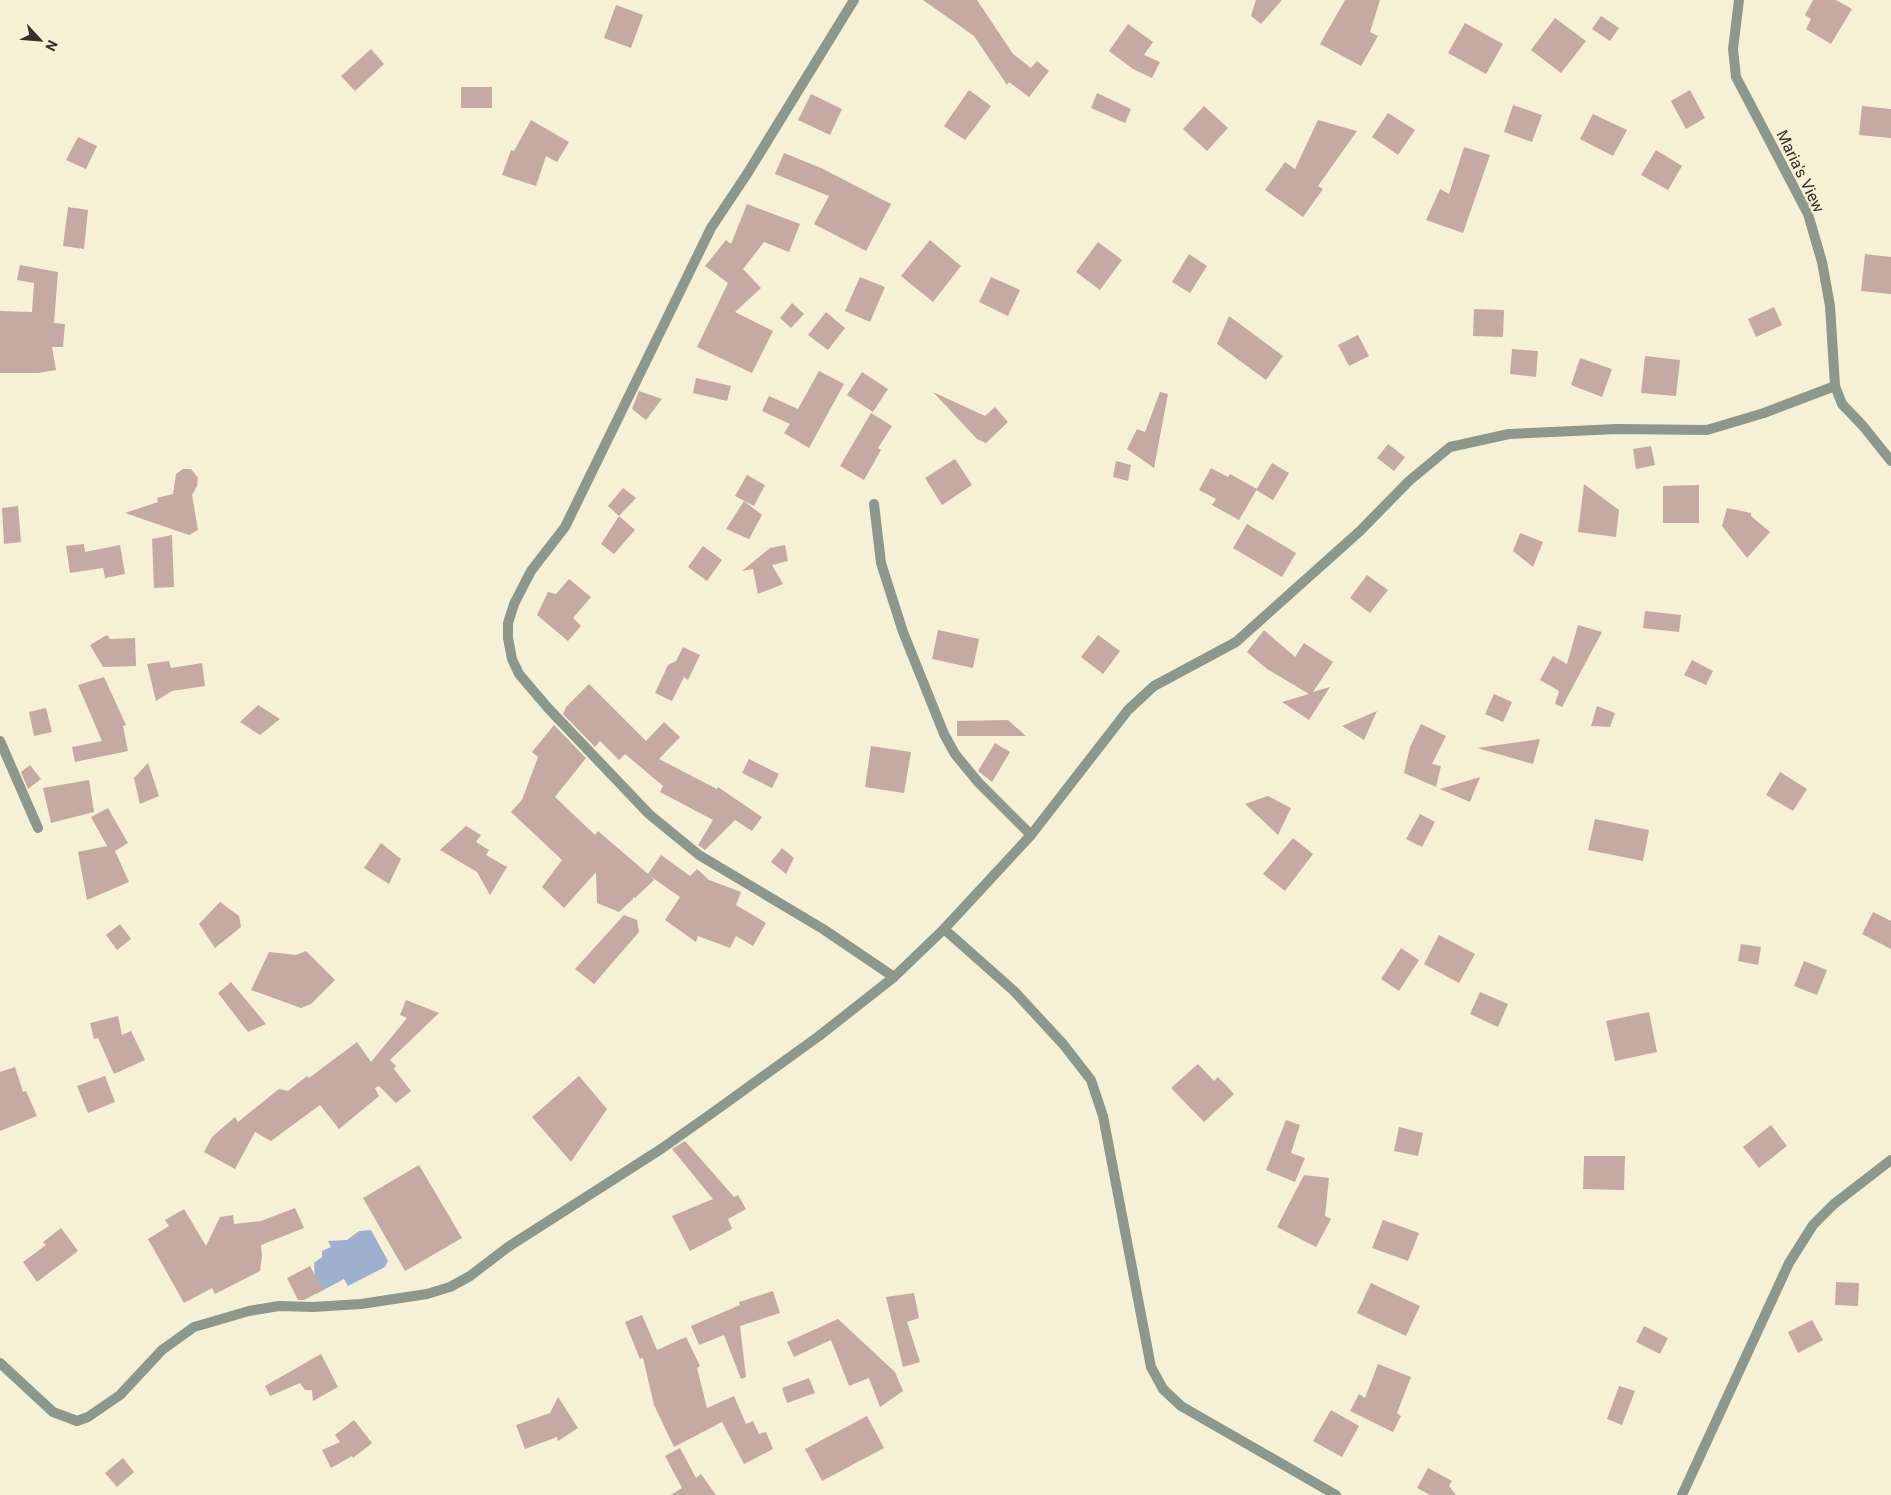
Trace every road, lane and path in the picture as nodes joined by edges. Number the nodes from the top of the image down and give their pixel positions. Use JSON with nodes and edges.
{"nodes":[{"id":1,"x":854,"y":0,"type":"edge"},
{"id":2,"x":1739,"y":0,"type":"edge"},
{"id":3,"x":1835,"y":386,"type":"junction"},
{"id":4,"x":1891,"y":462,"type":"edge"},
{"id":5,"x":874,"y":504,"type":"dead end"},
{"id":6,"x":0,"y":740,"type":"edge"},
{"id":7,"x":38,"y":828,"type":"dead end"},
{"id":8,"x":1031,"y":835,"type":"junction"},
{"id":9,"x":944,"y":929,"type":"junction"},
{"id":10,"x":894,"y":977,"type":"junction"},
{"id":11,"x":1891,"y":1160,"type":"edge"},
{"id":12,"x":0,"y":1363,"type":"edge"},
{"id":13,"x":1336,"y":1495,"type":"edge"},
{"id":14,"x":1682,"y":1495,"type":"edge"}],
"edges":[{"from":1,"to":10,"type":"street"},
{"from":2,"to":3,"type":"street","name":"Maria's View"},
{"from":3,"to":4,"type":"street","name":"Maria's View"},
{"from":3,"to":8,"type":"street"},
{"from":5,"to":8,"type":"street"},
{"from":6,"to":7,"type":"street"},
{"from":8,"to":9,"type":"street"},
{"from":9,"to":10,"type":"street"},
{"from":9,"to":13,"type":"street"},
{"from":10,"to":12,"type":"street"},
{"from":11,"to":14,"type":"street"}]}
